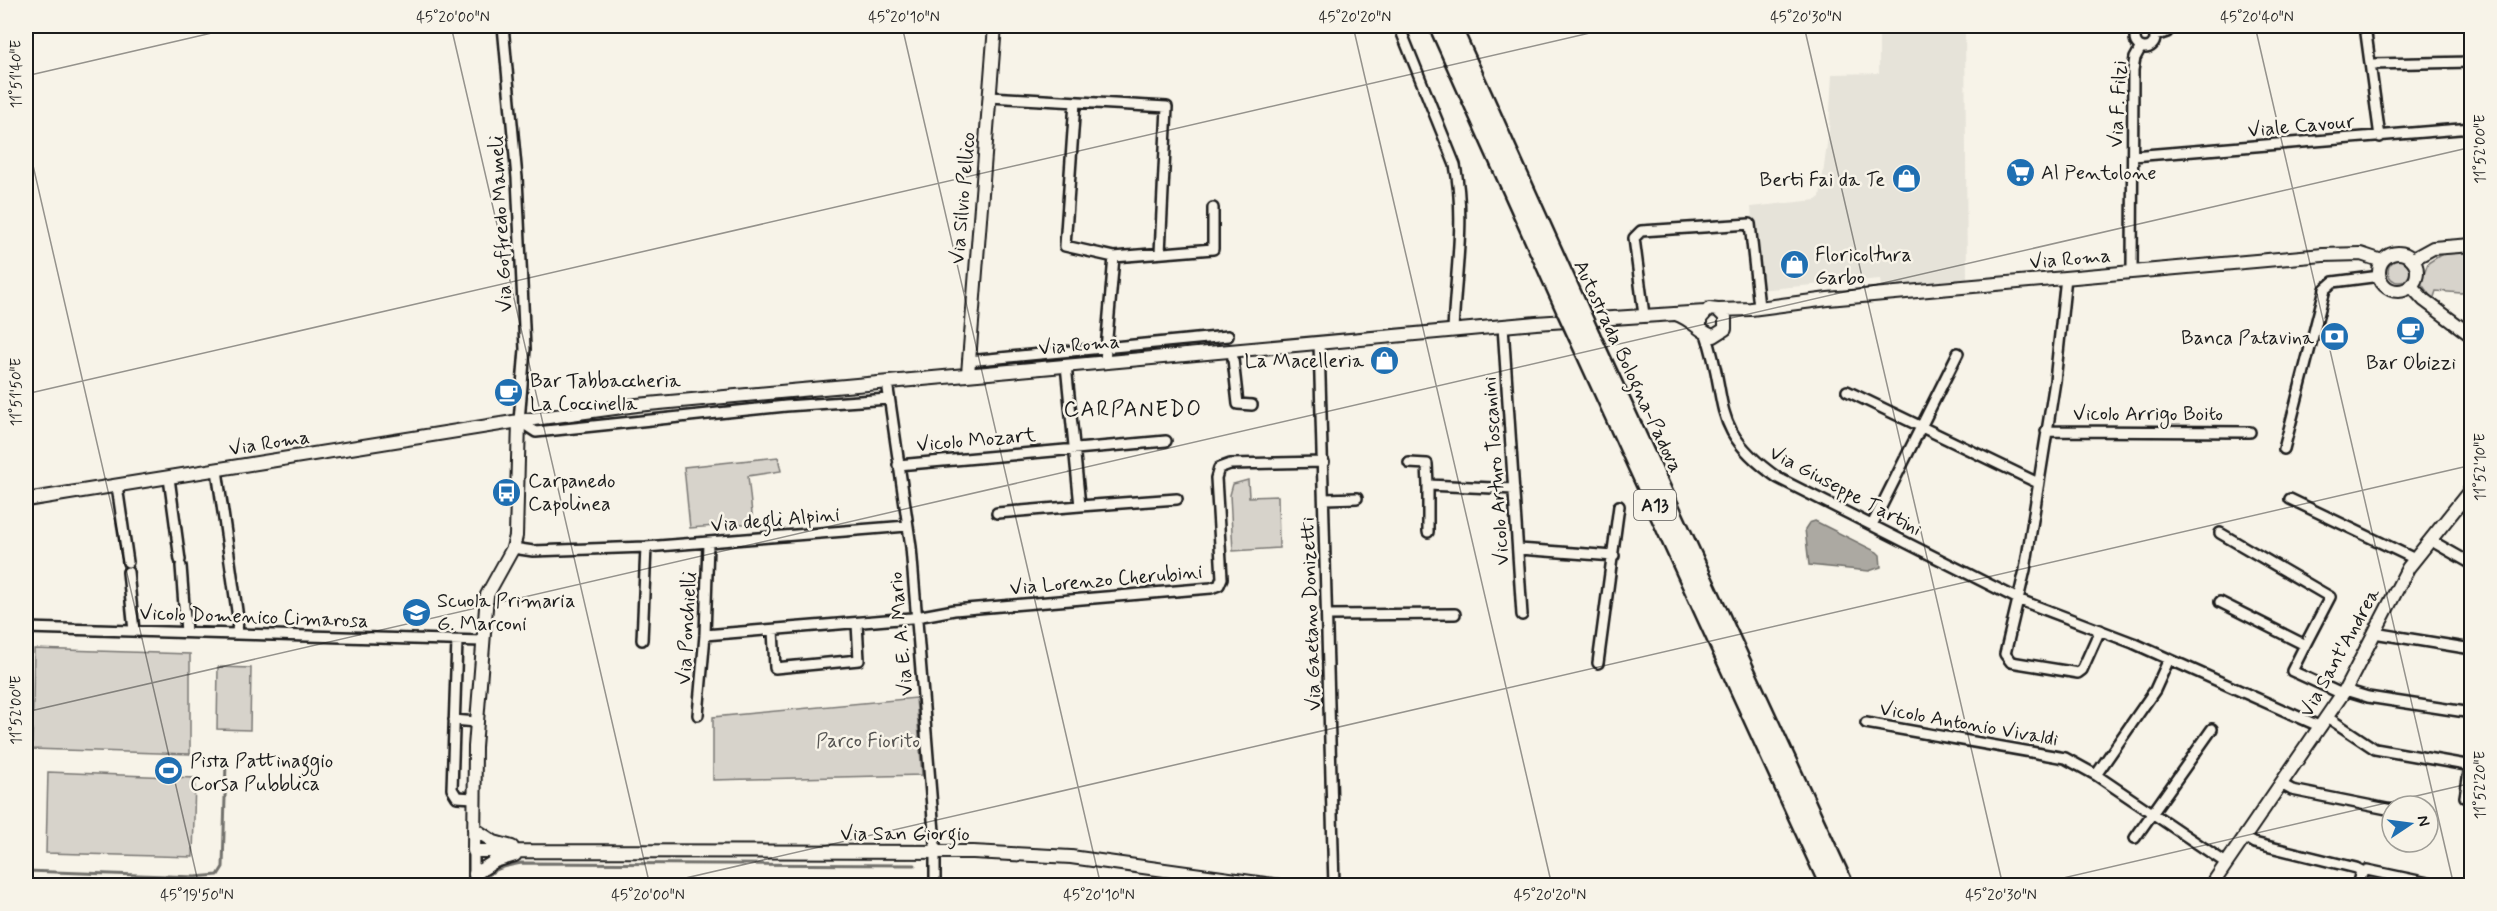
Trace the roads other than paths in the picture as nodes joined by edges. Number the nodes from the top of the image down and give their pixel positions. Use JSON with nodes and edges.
{"nodes":[{"id":1,"x":504,"y":26,"type":"edge"},
{"id":2,"x":995,"y":26,"type":"edge"},
{"id":3,"x":1399,"y":26,"type":"edge"},
{"id":4,"x":1438,"y":26,"type":"edge"},
{"id":5,"x":2171,"y":26,"type":"edge"},
{"id":6,"x":2365,"y":26,"type":"edge"},
{"id":7,"x":1453,"y":28,"type":"edge"},
{"id":8,"x":2136,"y":28,"type":"edge"},
{"id":9,"x":2155,"y":36,"type":"junction"},
{"id":10,"x":2141,"y":47,"type":"junction"},
{"id":11,"x":2472,"y":62,"type":"edge"},
{"id":12,"x":2371,"y":64,"type":"junction"},
{"id":13,"x":989,"y":97,"type":"junction"},
{"id":14,"x":1075,"y":102,"type":"junction"},
{"id":15,"x":2472,"y":128,"type":"edge"},
{"id":16,"x":2380,"y":136,"type":"junction"},
{"id":17,"x":2133,"y":156,"type":"junction"},
{"id":18,"x":1213,"y":208,"type":"dead end"},
{"id":19,"x":2472,"y":245,"type":"edge"},
{"id":20,"x":1160,"y":253,"type":"junction"},
{"id":21,"x":1114,"y":258,"type":"junction"},
{"id":22,"x":2413,"y":259,"type":"junction"},
{"id":23,"x":2382,"y":261,"type":"junction"},
{"id":24,"x":2132,"y":272,"type":"junction"},
{"id":25,"x":2380,"y":276,"type":"junction"},
{"id":26,"x":2066,"y":278,"type":"junction"},
{"id":27,"x":2411,"y":286,"type":"junction"},
{"id":28,"x":1755,"y":308,"type":"junction"},
{"id":29,"x":1573,"y":310,"type":"junction"},
{"id":30,"x":1718,"y":310,"type":"junction"},
{"id":31,"x":1705,"y":312,"type":"junction"},
{"id":32,"x":1672,"y":313,"type":"junction"},
{"id":33,"x":1644,"y":315,"type":"junction"},
{"id":34,"x":1503,"y":326,"type":"junction"},
{"id":35,"x":1724,"y":329,"type":"junction"},
{"id":36,"x":1703,"y":330,"type":"junction"},
{"id":37,"x":1453,"y":331,"type":"junction"},
{"id":38,"x":1228,"y":336,"type":"dead end"},
{"id":39,"x":1584,"y":336,"type":"junction"},
{"id":40,"x":2472,"y":336,"type":"edge"},
{"id":41,"x":1319,"y":342,"type":"junction"},
{"id":42,"x":1232,"y":350,"type":"junction"},
{"id":43,"x":1958,"y":353,"type":"dead end"},
{"id":44,"x":1105,"y":355,"type":"junction"},
{"id":45,"x":1714,"y":363,"type":"junction"},
{"id":46,"x":1066,"y":365,"type":"junction"},
{"id":47,"x":968,"y":368,"type":"junction"},
{"id":48,"x":887,"y":382,"type":"junction"},
{"id":49,"x":1847,"y":391,"type":"dead end"},
{"id":50,"x":889,"y":399,"type":"junction"},
{"id":51,"x":1252,"y":405,"type":"dead end"},
{"id":52,"x":519,"y":421,"type":"junction"},
{"id":53,"x":1923,"y":428,"type":"junction"},
{"id":54,"x":2046,"y":431,"type":"junction"},
{"id":55,"x":2250,"y":432,"type":"dead end"},
{"id":56,"x":1166,"y":441,"type":"dead end"},
{"id":57,"x":1074,"y":448,"type":"junction"},
{"id":58,"x":2284,"y":449,"type":"dead end"},
{"id":59,"x":1324,"y":462,"type":"junction"},
{"id":60,"x":1409,"y":463,"type":"dead end"},
{"id":61,"x":898,"y":465,"type":"junction"},
{"id":62,"x":2040,"y":466,"type":"junction"},
{"id":63,"x":217,"y":470,"type":"junction"},
{"id":64,"x":2020,"y":475,"type":"junction"},
{"id":65,"x":169,"y":477,"type":"junction"},
{"id":66,"x":2038,"y":483,"type":"junction"},
{"id":67,"x":1428,"y":485,"type":"junction"},
{"id":68,"x":117,"y":486,"type":"junction"},
{"id":69,"x":2472,"y":488,"type":"edge"},
{"id":70,"x":1514,"y":489,"type":"junction"},
{"id":71,"x":1358,"y":498,"type":"dead end"},
{"id":72,"x":1178,"y":499,"type":"dead end"},
{"id":73,"x":1325,"y":499,"type":"junction"},
{"id":74,"x":2290,"y":499,"type":"dead end"},
{"id":75,"x":26,"y":500,"type":"edge"},
{"id":76,"x":1080,"y":506,"type":"junction"},
{"id":77,"x":1619,"y":506,"type":"dead end"},
{"id":78,"x":997,"y":513,"type":"dead end"},
{"id":79,"x":1872,"y":525,"type":"junction"},
{"id":80,"x":907,"y":526,"type":"junction"},
{"id":81,"x":1428,"y":532,"type":"dead end"},
{"id":82,"x":2220,"y":533,"type":"dead end"},
{"id":83,"x":2430,"y":540,"type":"junction"},
{"id":84,"x":708,"y":543,"type":"junction"},
{"id":85,"x":646,"y":547,"type":"junction"},
{"id":86,"x":513,"y":548,"type":"junction"},
{"id":87,"x":1519,"y":549,"type":"junction"},
{"id":88,"x":1614,"y":556,"type":"junction"},
{"id":89,"x":2415,"y":559,"type":"junction"},
{"id":90,"x":2472,"y":564,"type":"edge"},
{"id":91,"x":2020,"y":600,"type":"junction"},
{"id":92,"x":2220,"y":602,"type":"dead end"},
{"id":93,"x":1455,"y":614,"type":"dead end"},
{"id":94,"x":1328,"y":615,"type":"junction"},
{"id":95,"x":1522,"y":615,"type":"dead end"},
{"id":96,"x":916,"y":616,"type":"junction"},
{"id":97,"x":857,"y":623,"type":"junction"},
{"id":98,"x":26,"y":628,"type":"edge"},
{"id":99,"x":773,"y":630,"type":"junction"},
{"id":100,"x":2100,"y":630,"type":"junction"},
{"id":101,"x":134,"y":631,"type":"junction"},
{"id":102,"x":186,"y":632,"type":"junction"},
{"id":103,"x":2374,"y":633,"type":"junction"},
{"id":104,"x":237,"y":634,"type":"junction"},
{"id":105,"x":705,"y":635,"type":"junction"},
{"id":106,"x":457,"y":640,"type":"junction"},
{"id":107,"x":642,"y":640,"type":"dead end"},
{"id":108,"x":482,"y":641,"type":"junction"},
{"id":109,"x":2306,"y":645,"type":"junction"},
{"id":110,"x":2472,"y":650,"type":"edge"},
{"id":111,"x":2169,"y":659,"type":"junction"},
{"id":112,"x":1598,"y":663,"type":"dead end"},
{"id":113,"x":2343,"y":692,"type":"junction"},
{"id":114,"x":2472,"y":713,"type":"edge"},
{"id":115,"x":698,"y":716,"type":"dead end"},
{"id":116,"x":454,"y":720,"type":"junction"},
{"id":117,"x":476,"y":722,"type":"junction"},
{"id":118,"x":2324,"y":722,"type":"junction"},
{"id":119,"x":1866,"y":723,"type":"dead end"},
{"id":120,"x":2212,"y":729,"type":"dead end"},
{"id":121,"x":2471,"y":766,"type":"edge"},
{"id":122,"x":2096,"y":776,"type":"junction"},
{"id":123,"x":2281,"y":784,"type":"junction"},
{"id":124,"x":2465,"y":797,"type":"dead end"},
{"id":125,"x":474,"y":798,"type":"junction"},
{"id":126,"x":2380,"y":808,"type":"edge"},
{"id":127,"x":2153,"y":813,"type":"junction"},
{"id":128,"x":474,"y":829,"type":"junction"},
{"id":129,"x":2244,"y":837,"type":"junction"},
{"id":130,"x":2136,"y":838,"type":"dead end"},
{"id":131,"x":474,"y":851,"type":"junction"},
{"id":132,"x":528,"y":852,"type":"junction"},
{"id":133,"x":936,"y":852,"type":"junction"},
{"id":134,"x":2226,"y":863,"type":"junction"},
{"id":135,"x":2364,"y":872,"type":"junction"},
{"id":136,"x":474,"y":880,"type":"edge"},
{"id":137,"x":935,"y":885,"type":"edge"},
{"id":138,"x":1280,"y":885,"type":"edge"},
{"id":139,"x":1334,"y":885,"type":"edge"},
{"id":140,"x":1829,"y":885,"type":"edge"},
{"id":141,"x":1845,"y":885,"type":"edge"},
{"id":142,"x":2211,"y":885,"type":"edge"},
{"id":143,"x":2357,"y":885,"type":"edge"},
{"id":144,"x":2442,"y":885,"type":"edge"}],
"edges":[{"from":1,"to":52,"type":"street","name":"Via Goffredo Mameli"},
{"from":2,"to":13,"type":"main road","name":"Via Silvio Pellico"},
{"from":3,"to":37,"type":"street"},
{"from":4,"to":29,"type":"highway","name":"Autostrada Bologna-Padova"},
{"from":5,"to":9,"type":"street"},
{"from":6,"to":12,"type":"street"},
{"from":7,"to":29,"type":"highway","name":"Autostrada Bologna-Padova"},
{"from":8,"to":9,"type":"street"},
{"from":8,"to":10,"type":"street"},
{"from":9,"to":10,"type":"street"},
{"from":10,"to":17,"type":"street","name":"Via F. Filzi"},
{"from":11,"to":12,"type":"street"},
{"from":12,"to":16,"type":"street"},
{"from":13,"to":14,"type":"street"},
{"from":13,"to":47,"type":"main road","name":"Via Silvio Pellico"},
{"from":14,"to":20,"type":"street"},
{"from":14,"to":21,"type":"street"},
{"from":15,"to":16,"type":"street","name":"Viale Cavour"},
{"from":16,"to":17,"type":"street","name":"Viale Cavour"},
{"from":17,"to":24,"type":"street","name":"Via F. Filzi"},
{"from":18,"to":20,"type":"street"},
{"from":19,"to":22,"type":"main road"},
{"from":20,"to":21,"type":"street"},
{"from":21,"to":44,"type":"street"},
{"from":22,"to":23,"type":"main road"},
{"from":22,"to":27,"type":"main road"},
{"from":23,"to":24,"type":"main road","name":"Via Roma"},
{"from":23,"to":25,"type":"main road"},
{"from":24,"to":26,"type":"main road","name":"Via Roma"},
{"from":25,"to":27,"type":"main road"},
{"from":25,"to":58,"type":"street"},
{"from":26,"to":28,"type":"main road","name":"Via Roma"},
{"from":26,"to":54,"type":"street","name":"Vicolo Arrigo Boito"},
{"from":27,"to":40,"type":"main road"},
{"from":28,"to":30,"type":"main road","name":"Via Roma"},
{"from":28,"to":33,"type":"street"},
{"from":28,"to":35,"type":"main road","name":"Via Roma"},
{"from":29,"to":39,"type":"highway","name":"Autostrada Bologna-Padova","bridge":true},
{"from":30,"to":31,"type":"main road"},
{"from":30,"to":35,"type":"main road"},
{"from":31,"to":32,"type":"main road","name":"Via Roma"},
{"from":31,"to":36,"type":"main road"},
{"from":32,"to":33,"type":"main road","name":"Via Roma"},
{"from":32,"to":36,"type":"main road","name":"Via Roma"},
{"from":33,"to":34,"type":"main road","name":"Via Roma"},
{"from":34,"to":37,"type":"main road","name":"Via Roma"},
{"from":34,"to":70,"type":"street","name":"Vicolo Arturo Toscanini"},
{"from":35,"to":36,"type":"main road"},
{"from":35,"to":45,"type":"street","name":"Via Giuseppe Tartini"},
{"from":36,"to":45,"type":"street","name":"Via Giuseppe Tartini"},
{"from":37,"to":41,"type":"main road","name":"Via Roma"},
{"from":38,"to":44,"type":"street","name":"Via Roma"},
{"from":39,"to":140,"type":"highway","name":"Autostrada Bologna-Padova","number":"A13"},
{"from":39,"to":141,"type":"highway","name":"Autostrada Bologna-Padova"},
{"from":41,"to":42,"type":"main road","name":"Via Roma"},
{"from":41,"to":59,"type":"street","name":"Via Gaetano Donizetti"},
{"from":42,"to":44,"type":"main road","name":"Via Roma"},
{"from":42,"to":51,"type":"street"},
{"from":43,"to":53,"type":"street"},
{"from":44,"to":46,"type":"main road","name":"Via Roma"},
{"from":44,"to":47,"type":"street","name":"Via Roma"},
{"from":45,"to":79,"type":"street","name":"Via Giuseppe Tartini"},
{"from":46,"to":47,"type":"main road","name":"Via Roma"},
{"from":46,"to":57,"type":"street"},
{"from":47,"to":48,"type":"main road","name":"Via Roma"},
{"from":48,"to":50,"type":"street","name":"Via E. A. Mario"},
{"from":48,"to":52,"type":"main road","name":"Via Roma"},
{"from":49,"to":53,"type":"street"},
{"from":50,"to":52,"type":"street","name":"Via Roma"},
{"from":50,"to":61,"type":"street","name":"Via E. A. Mario"},
{"from":52,"to":63,"type":"main road","name":"Via Roma"},
{"from":52,"to":86,"type":"main road"},
{"from":53,"to":64,"type":"street"},
{"from":53,"to":79,"type":"street"},
{"from":54,"to":55,"type":"street","name":"Vicolo Arrigo Boito"},
{"from":54,"to":62,"type":"street","name":"Vicolo Arrigo Boito"},
{"from":56,"to":57,"type":"street","name":"Vicolo Mozart"},
{"from":57,"to":61,"type":"street","name":"Vicolo Mozart"},
{"from":57,"to":76,"type":"street"},
{"from":59,"to":73,"type":"street","name":"Via Gaetano Donizetti"},
{"from":59,"to":96,"type":"street","name":"Via Lorenzo Cherubini"},
{"from":60,"to":67,"type":"street"},
{"from":61,"to":80,"type":"street","name":"Via E. A. Mario"},
{"from":62,"to":64,"type":"street"},
{"from":62,"to":66,"type":"street","name":"Vicolo Arrigo Boito"},
{"from":63,"to":65,"type":"main road","name":"Via Roma"},
{"from":63,"to":104,"type":"street"},
{"from":64,"to":66,"type":"street"},
{"from":65,"to":68,"type":"main road","name":"Via Roma"},
{"from":65,"to":102,"type":"street"},
{"from":66,"to":91,"type":"street","name":"Vicolo Arrigo Boito"},
{"from":67,"to":70,"type":"street"},
{"from":67,"to":81,"type":"street"},
{"from":68,"to":75,"type":"main road","name":"Via Roma"},
{"from":68,"to":101,"type":"street"},
{"from":69,"to":83,"type":"main road","name":"Via Sant'Andrea"},
{"from":70,"to":87,"type":"street","name":"Vicolo Arturo Toscanini"},
{"from":71,"to":73,"type":"street"},
{"from":72,"to":76,"type":"street"},
{"from":73,"to":94,"type":"street","name":"Via Gaetano Donizetti"},
{"from":74,"to":89,"type":"street"},
{"from":76,"to":78,"type":"street"},
{"from":77,"to":88,"type":"street"},
{"from":79,"to":91,"type":"street","name":"Via Giuseppe Tartini"},
{"from":80,"to":84,"type":"street","name":"Via degli Alpini"},
{"from":80,"to":96,"type":"street","name":"Via E. A. Mario"},
{"from":82,"to":109,"type":"street"},
{"from":83,"to":89,"type":"main road","name":"Via Sant'Andrea"},
{"from":83,"to":90,"type":"street"},
{"from":84,"to":85,"type":"street","name":"Via degli Alpini"},
{"from":84,"to":105,"type":"street","name":"Via Ponchielli"},
{"from":85,"to":86,"type":"street","name":"Via degli Alpini"},
{"from":85,"to":107,"type":"street"},
{"from":86,"to":108,"type":"main road"},
{"from":87,"to":88,"type":"street"},
{"from":87,"to":95,"type":"street","name":"Vicolo Arturo Toscanini"},
{"from":88,"to":112,"type":"street"},
{"from":89,"to":103,"type":"main road","name":"Via Sant'Andrea"},
{"from":91,"to":100,"type":"street","name":"Via Giuseppe Tartini"},
{"from":91,"to":100,"type":"street"},
{"from":92,"to":109,"type":"street"},
{"from":93,"to":94,"type":"street"},
{"from":94,"to":139,"type":"street","name":"Via Gaetano Donizetti"},
{"from":96,"to":97,"type":"street"},
{"from":96,"to":133,"type":"street","name":"Via E. A. Mario"},
{"from":97,"to":99,"type":"street"},
{"from":97,"to":99,"type":"street"},
{"from":98,"to":101,"type":"street","name":"Vicolo Domenico Cimarosa"},
{"from":99,"to":105,"type":"street"},
{"from":100,"to":111,"type":"street","name":"Via Giuseppe Tartini"},
{"from":101,"to":102,"type":"street","name":"Vicolo Domenico Cimarosa"},
{"from":102,"to":104,"type":"street","name":"Vicolo Domenico Cimarosa"},
{"from":103,"to":110,"type":"street"},
{"from":103,"to":113,"type":"main road","name":"Via Sant'Andrea"},
{"from":104,"to":106,"type":"street","name":"Vicolo Domenico Cimarosa"},
{"from":105,"to":115,"type":"street","name":"Via Ponchielli"},
{"from":106,"to":108,"type":"street","name":"Vicolo Domenico Cimarosa"},
{"from":106,"to":116,"type":"street"},
{"from":108,"to":117,"type":"main road"},
{"from":109,"to":113,"type":"street"},
{"from":111,"to":118,"type":"street","name":"Via Giuseppe Tartini"},
{"from":111,"to":122,"type":"street"},
{"from":113,"to":114,"type":"street"},
{"from":113,"to":118,"type":"main road","name":"Via Sant'Andrea"},
{"from":116,"to":117,"type":"street"},
{"from":116,"to":125,"type":"street"},
{"from":117,"to":125,"type":"main road"},
{"from":118,"to":121,"type":"street","name":"Via Giuseppe Tartini"},
{"from":118,"to":123,"type":"main road","name":"Via Sant'Andrea"},
{"from":119,"to":122,"type":"street","name":"Vicolo Antonio Vivaldi"},
{"from":120,"to":127,"type":"street"},
{"from":121,"to":124,"type":"street"},
{"from":122,"to":127,"type":"street","name":"Vicolo Antonio Vivaldi"},
{"from":123,"to":126,"type":"street"},
{"from":123,"to":129,"type":"main road","name":"Via Sant'Andrea"},
{"from":125,"to":128,"type":"main road"},
{"from":127,"to":130,"type":"street"},
{"from":127,"to":134,"type":"street","name":"Vicolo Antonio Vivaldi"},
{"from":128,"to":131,"type":"main road"},
{"from":128,"to":132,"type":"main road","name":"Via San Giorgio"},
{"from":129,"to":134,"type":"main road","name":"Via Sant'Andrea"},
{"from":129,"to":135,"type":"street"},
{"from":131,"to":132,"type":"main road","name":"Via San Giorgio"},
{"from":131,"to":136,"type":"street"},
{"from":132,"to":133,"type":"main road","name":"Via San Giorgio"},
{"from":132,"to":136,"type":"main road","name":"Via San Giorgio"},
{"from":133,"to":137,"type":"street","name":"Via E. A. Mario"},
{"from":133,"to":138,"type":"main road","name":"Via San Giorgio"},
{"from":134,"to":142,"type":"main road","name":"Via Sant'Andrea"},
{"from":135,"to":143,"type":"street"},
{"from":135,"to":144,"type":"street"}]}
